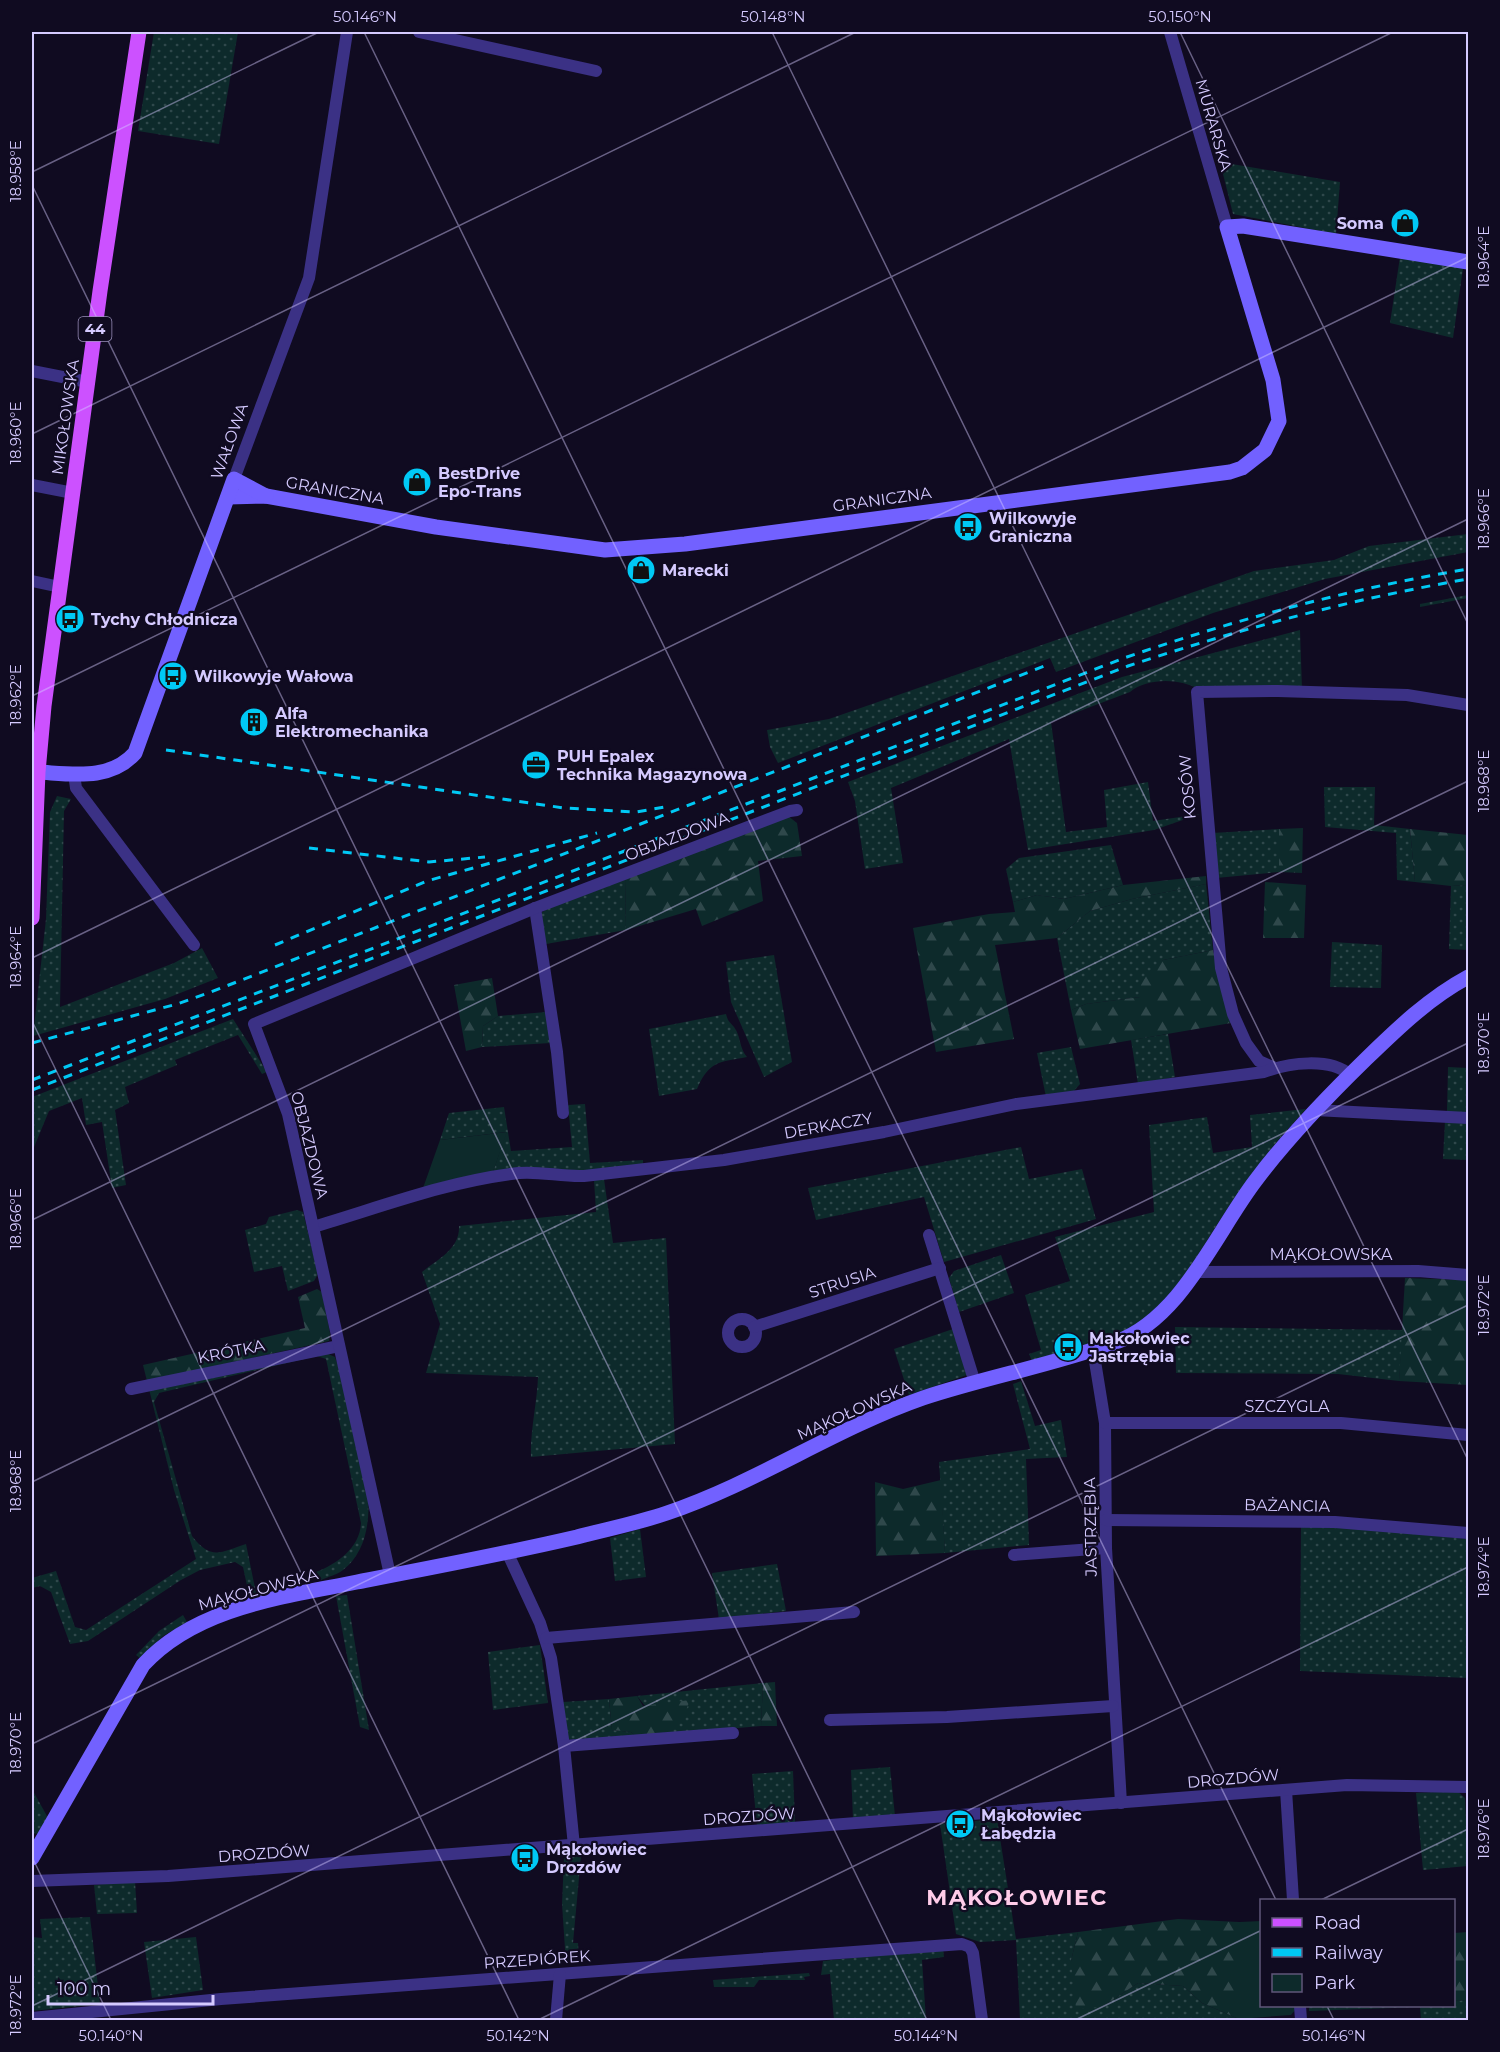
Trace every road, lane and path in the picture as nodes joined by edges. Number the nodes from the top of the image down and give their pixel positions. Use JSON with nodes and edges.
{"nodes":[{"id":1,"x":139,"y":32,"type":"edge"},
{"id":2,"x":347,"y":32,"type":"edge"},
{"id":3,"x":419,"y":32,"type":"edge"},
{"id":4,"x":1170,"y":32,"type":"edge"},
{"id":5,"x":596,"y":71,"type":"dead end"},
{"id":6,"x":1227,"y":227,"type":"junction"},
{"id":7,"x":1468,"y":261,"type":"edge"},
{"id":8,"x":32,"y":371,"type":"edge"},
{"id":9,"x":88,"y":382,"type":"junction"},
{"id":10,"x":234,"y":479,"type":"junction"},
{"id":11,"x":32,"y":485,"type":"edge"},
{"id":12,"x":73,"y":493,"type":"junction"},
{"id":13,"x":266,"y":496,"type":"junction"},
{"id":14,"x":228,"y":497,"type":"junction"},
{"id":15,"x":32,"y":581,"type":"edge"},
{"id":16,"x":60,"y":586,"type":"junction"},
{"id":17,"x":1468,"y":705,"type":"edge"},
{"id":18,"x":38,"y":772,"type":"junction"},
{"id":19,"x":74,"y":774,"type":"junction"},
{"id":20,"x":32,"y":795,"type":"edge"},
{"id":21,"x":798,"y":810,"type":"dead end"},
{"id":22,"x":535,"y":908,"type":"junction"},
{"id":23,"x":32,"y":918,"type":"edge"},
{"id":24,"x":194,"y":945,"type":"dead end"},
{"id":25,"x":1468,"y":977,"type":"edge"},
{"id":26,"x":1275,"y":1068,"type":"junction"},
{"id":27,"x":1350,"y":1075,"type":"junction"},
{"id":28,"x":1315,"y":1110,"type":"junction"},
{"id":29,"x":563,"y":1113,"type":"dead end"},
{"id":30,"x":1468,"y":1118,"type":"edge"},
{"id":31,"x":313,"y":1227,"type":"junction"},
{"id":32,"x":929,"y":1234,"type":"dead end"},
{"id":33,"x":940,"y":1268,"type":"junction"},
{"id":34,"x":1194,"y":1272,"type":"junction"},
{"id":35,"x":1468,"y":1275,"type":"edge"},
{"id":36,"x":754,"y":1327,"type":"dead end"},
{"id":37,"x":339,"y":1346,"type":"junction"},
{"id":38,"x":1093,"y":1349,"type":"junction"},
{"id":39,"x":975,"y":1383,"type":"junction"},
{"id":40,"x":131,"y":1389,"type":"dead end"},
{"id":41,"x":1105,"y":1423,"type":"junction"},
{"id":42,"x":1468,"y":1435,"type":"edge"},
{"id":43,"x":1106,"y":1520,"type":"junction"},
{"id":44,"x":1468,"y":1533,"type":"edge"},
{"id":45,"x":1106,"y":1548,"type":"junction"},
{"id":46,"x":508,"y":1554,"type":"junction"},
{"id":47,"x":1014,"y":1555,"type":"dead end"},
{"id":48,"x":390,"y":1575,"type":"junction"},
{"id":49,"x":854,"y":1611,"type":"dead end"},
{"id":50,"x":546,"y":1638,"type":"junction"},
{"id":51,"x":1113,"y":1706,"type":"junction"},
{"id":52,"x":830,"y":1720,"type":"dead end"},
{"id":53,"x":733,"y":1733,"type":"dead end"},
{"id":54,"x":564,"y":1746,"type":"junction"},
{"id":55,"x":1468,"y":1787,"type":"edge"},
{"id":56,"x":1286,"y":1790,"type":"junction"},
{"id":57,"x":1121,"y":1803,"type":"junction"},
{"id":58,"x":574,"y":1846,"type":"junction"},
{"id":59,"x":32,"y":1858,"type":"edge"},
{"id":60,"x":32,"y":1881,"type":"edge"},
{"id":61,"x":1293,"y":1899,"type":"edge"},
{"id":62,"x":560,"y":1974,"type":"junction"},
{"id":63,"x":32,"y":2018,"type":"edge"},
{"id":64,"x":556,"y":2020,"type":"edge"},
{"id":65,"x":982,"y":2020,"type":"edge"}],
"edges":[{"from":1,"to":9,"type":"main road","name":"MIKOŁOWSKA","number":"44"},
{"from":2,"to":10,"type":"street","name":"WAŁOWA"},
{"from":3,"to":5,"type":"street"},
{"from":4,"to":6,"type":"street","name":"MURARSKA"},
{"from":6,"to":7,"type":"street"},
{"from":6,"to":13,"type":"street","name":"GRANICZNA"},
{"from":8,"to":9,"type":"street"},
{"from":9,"to":12,"type":"main road","name":"MIKOŁOWSKA","number":"44"},
{"from":10,"to":13,"type":"street"},
{"from":10,"to":14,"type":"street","name":"WAŁOWA"},
{"from":11,"to":12,"type":"street"},
{"from":12,"to":16,"type":"main road","name":"MIKOŁOWSKA","number":"44"},
{"from":13,"to":14,"type":"street"},
{"from":14,"to":19,"type":"street","name":"WAŁOWA"},
{"from":15,"to":16,"type":"street"},
{"from":16,"to":18,"type":"main road","name":"MIKOŁOWSKA","number":"44"},
{"from":17,"to":26,"type":"street","name":"KOSÓW"},
{"from":18,"to":19,"type":"street","name":"WAŁOWA"},
{"from":18,"to":20,"type":"main road","name":"MIKOŁOWSKA","number":"44"},
{"from":18,"to":23,"type":"main road","name":"MIKOŁOWSKA","number":"44"},
{"from":19,"to":24,"type":"street"},
{"from":21,"to":22,"type":"street","name":"OBJAZDOWA"},
{"from":22,"to":29,"type":"street"},
{"from":22,"to":31,"type":"street","name":"OBJAZDOWA"},
{"from":25,"to":27,"type":"street","name":"MĄKOŁOWSKA"},
{"from":26,"to":27,"type":"street","name":"DERKACZY"},
{"from":26,"to":31,"type":"street","name":"DERKACZY"},
{"from":27,"to":28,"type":"street","name":"MĄKOŁOWSKA"},
{"from":28,"to":30,"type":"street"},
{"from":28,"to":34,"type":"street","name":"MĄKOŁOWSKA"},
{"from":31,"to":37,"type":"street","name":"OBJAZDOWA"},
{"from":32,"to":33,"type":"street"},
{"from":33,"to":36,"type":"street","name":"STRUSIA"},
{"from":33,"to":39,"type":"street"},
{"from":34,"to":35,"type":"street","name":"MĄKOŁOWSKA"},
{"from":34,"to":38,"type":"street","name":"MĄKOŁOWSKA"},
{"from":37,"to":40,"type":"street","name":"KRÓTKA"},
{"from":37,"to":48,"type":"street","name":"OBJAZDOWA"},
{"from":38,"to":39,"type":"street","name":"MĄKOŁOWSKA"},
{"from":38,"to":41,"type":"street","name":"JASTRZĘBIA"},
{"from":39,"to":46,"type":"street","name":"MĄKOŁOWSKA"},
{"from":41,"to":42,"type":"street","name":"SZCZYGLA"},
{"from":41,"to":43,"type":"street","name":"JASTRZĘBIA"},
{"from":43,"to":44,"type":"street","name":"BAŻANCIA"},
{"from":43,"to":45,"type":"street","name":"JASTRZĘBIA"},
{"from":45,"to":47,"type":"street"},
{"from":45,"to":51,"type":"street","name":"JASTRZĘBIA"},
{"from":46,"to":48,"type":"street","name":"MĄKOŁOWSKA"},
{"from":46,"to":50,"type":"street"},
{"from":48,"to":59,"type":"street","name":"MĄKOŁOWSKA"},
{"from":49,"to":50,"type":"street"},
{"from":50,"to":54,"type":"street"},
{"from":51,"to":52,"type":"street"},
{"from":51,"to":57,"type":"street","name":"JASTRZĘBIA"},
{"from":53,"to":54,"type":"street"},
{"from":54,"to":58,"type":"street"},
{"from":55,"to":56,"type":"street","name":"DROZDÓW"},
{"from":56,"to":57,"type":"street","name":"DROZDÓW"},
{"from":56,"to":61,"type":"street"},
{"from":57,"to":58,"type":"street","name":"DROZDÓW"},
{"from":58,"to":60,"type":"street","name":"DROZDÓW"},
{"from":62,"to":63,"type":"street","name":"PRZEPIÓREK"},
{"from":62,"to":64,"type":"street"},
{"from":62,"to":65,"type":"street","name":"PRZEPIÓREK"}]}
